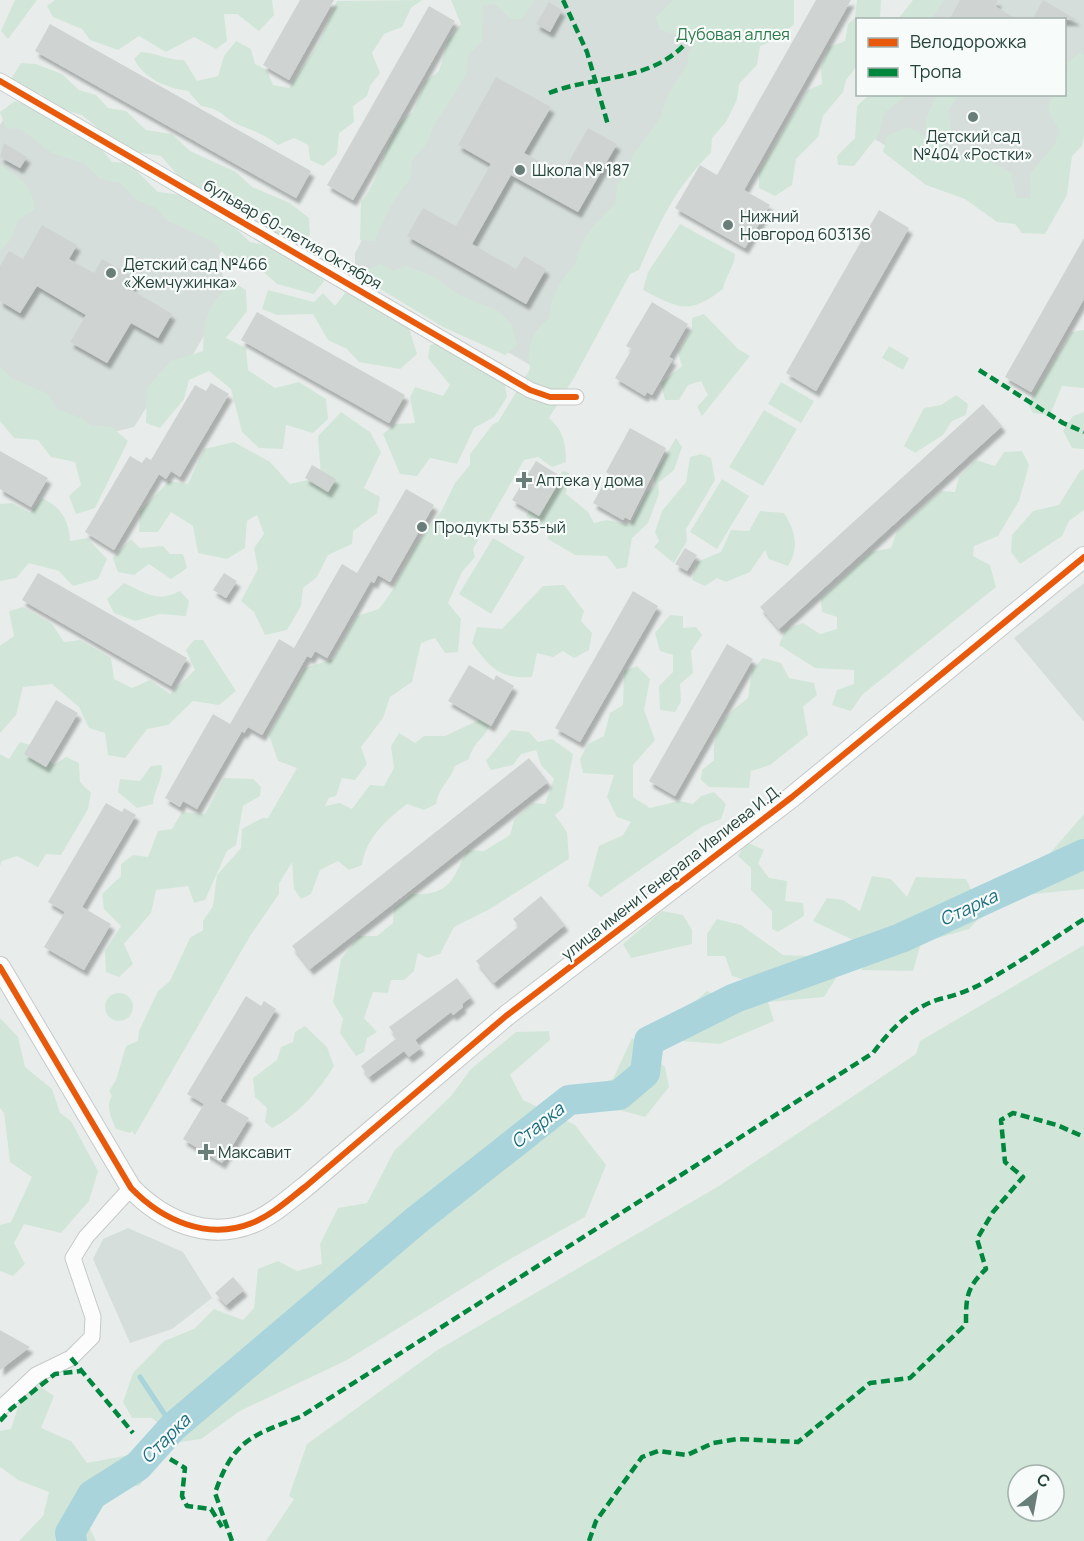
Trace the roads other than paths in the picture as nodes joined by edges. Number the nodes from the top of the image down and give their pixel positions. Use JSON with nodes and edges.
{"nodes":[{"id":1,"x":0,"y":81,"type":"edge"},
{"id":2,"x":576,"y":397,"type":"dead end"},
{"id":3,"x":1084,"y":557,"type":"edge"},
{"id":4,"x":0,"y":967,"type":"edge"},
{"id":5,"x":131,"y":1188,"type":"junction"},
{"id":6,"x":0,"y":1409,"type":"edge"}],
"edges":[{"from":1,"to":2,"type":"street","name":"бульвар 60-летия Октября"},
{"from":3,"to":5,"type":"street","name":"улица имени Генерала Ивлиева И.Д."},
{"from":4,"to":5,"type":"street","name":"улица имени Генерала Ивлиева И.Д."},
{"from":5,"to":6,"type":"street"}]}
